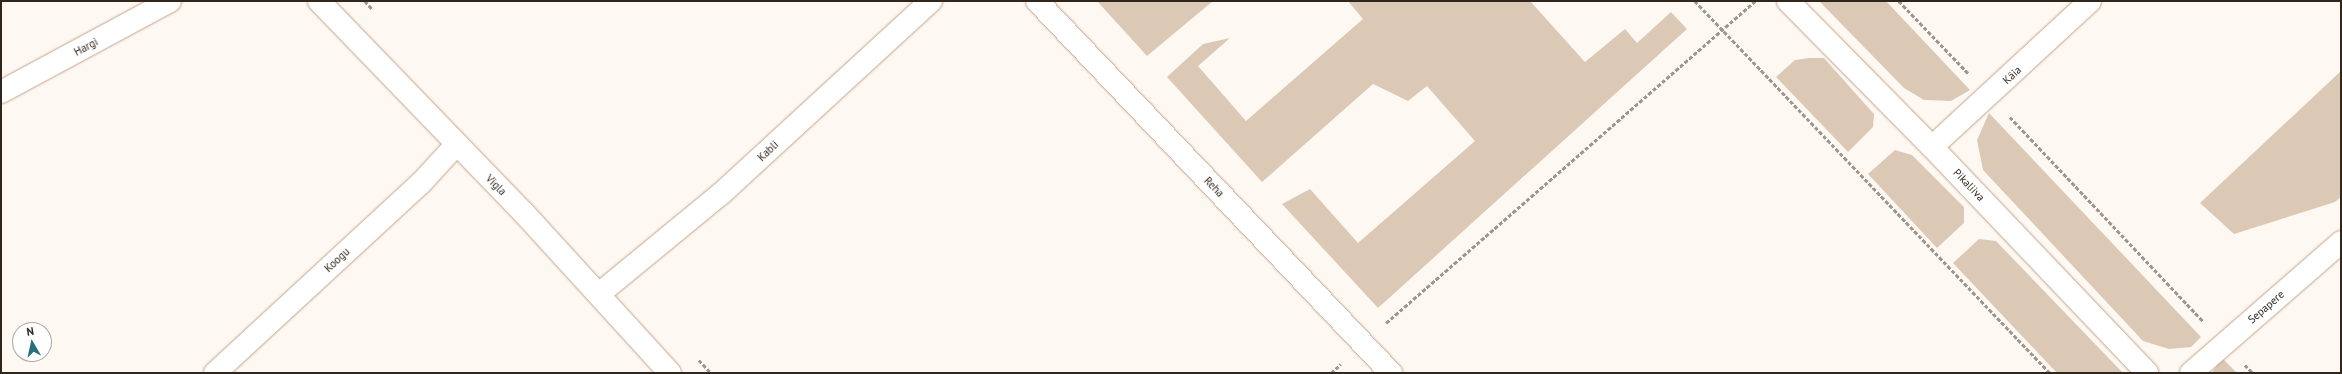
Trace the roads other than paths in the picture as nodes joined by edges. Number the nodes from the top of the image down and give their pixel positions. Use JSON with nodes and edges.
{"nodes":[{"id":1,"x":170,"y":1,"type":"edge"},
{"id":2,"x":318,"y":1,"type":"edge"},
{"id":3,"x":931,"y":1,"type":"edge"},
{"id":4,"x":1037,"y":1,"type":"edge"},
{"id":5,"x":1788,"y":1,"type":"edge"},
{"id":6,"x":2090,"y":1,"type":"edge"},
{"id":7,"x":1,"y":92,"type":"edge"},
{"id":8,"x":456,"y":145,"type":"junction"},
{"id":9,"x":1932,"y":147,"type":"junction"},
{"id":10,"x":2341,"y":242,"type":"edge"},
{"id":11,"x":599,"y":294,"type":"junction"},
{"id":12,"x":214,"y":373,"type":"edge"},
{"id":13,"x":670,"y":373,"type":"edge"},
{"id":14,"x":1391,"y":373,"type":"edge"},
{"id":15,"x":2147,"y":373,"type":"edge"},
{"id":16,"x":2191,"y":373,"type":"edge"}],
"edges":[{"from":1,"to":7,"type":"street","name":"Hargi"},
{"from":2,"to":8,"type":"street","name":"Vigla"},
{"from":3,"to":11,"type":"street","name":"Kabli"},
{"from":4,"to":14,"type":"street","name":"Reha"},
{"from":5,"to":9,"type":"street","name":"Pikaliiva"},
{"from":6,"to":9,"type":"street","name":"Käia"},
{"from":8,"to":11,"type":"street","name":"Vigla"},
{"from":8,"to":12,"type":"street","name":"Koogu"},
{"from":9,"to":15,"type":"street","name":"Pikaliiva"},
{"from":10,"to":16,"type":"street","name":"Sepapere"},
{"from":11,"to":13,"type":"street","name":"Vigla"}]}
